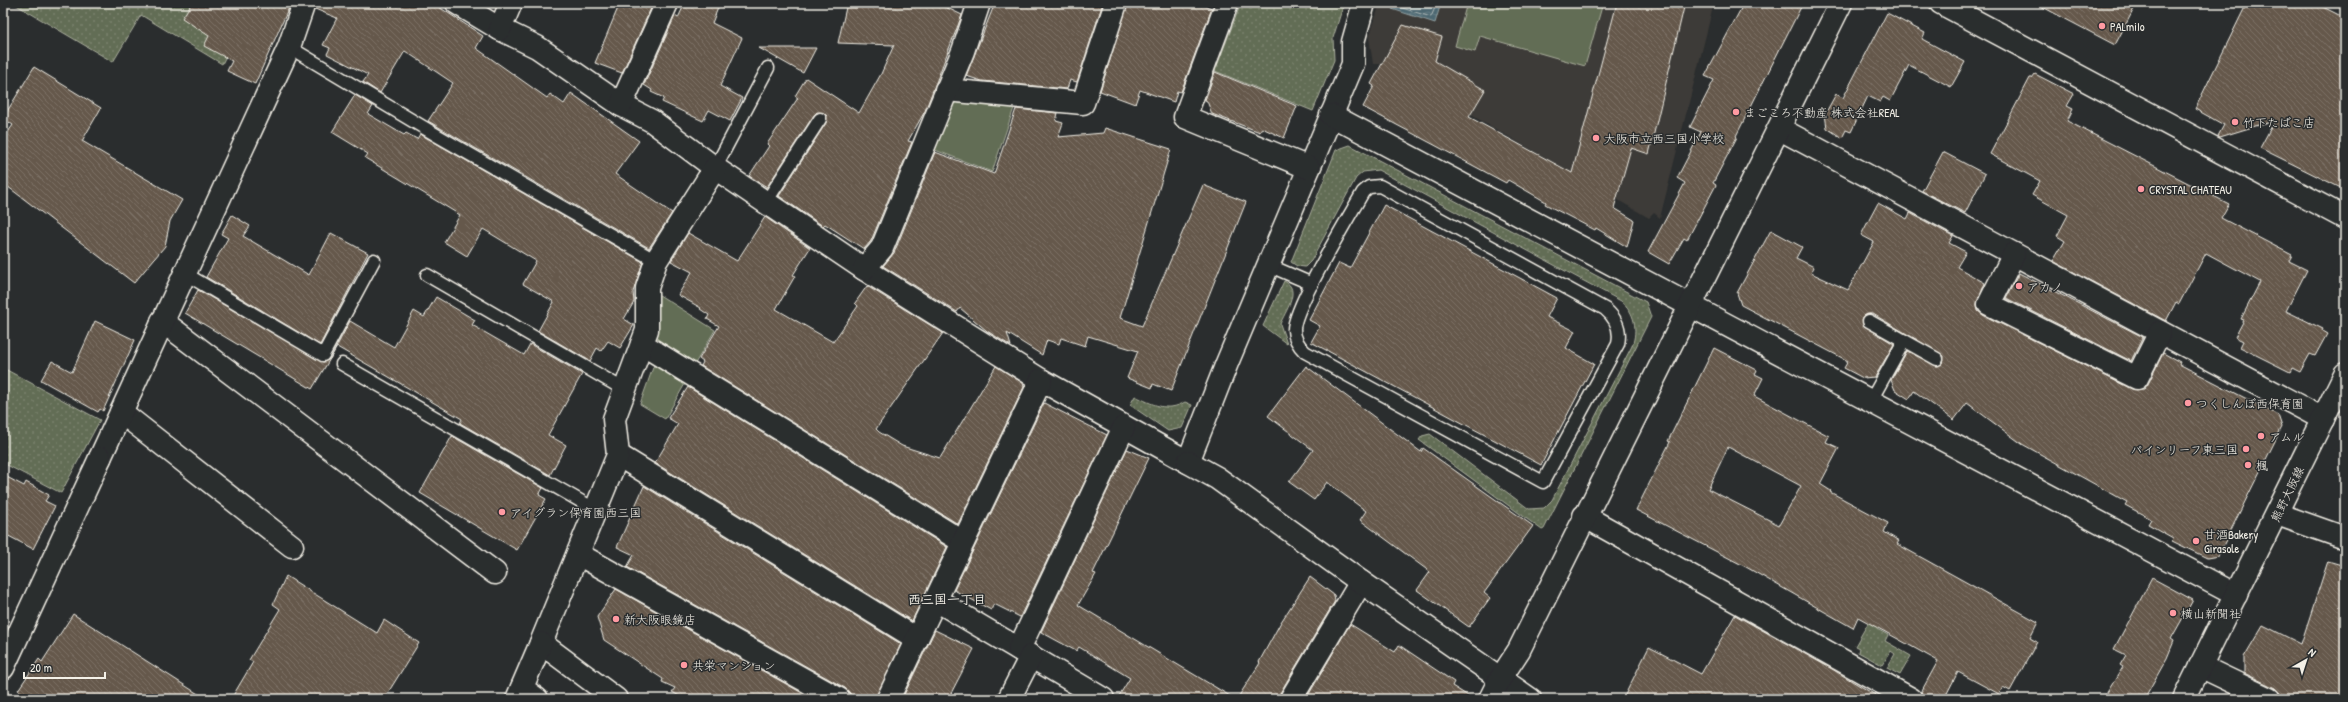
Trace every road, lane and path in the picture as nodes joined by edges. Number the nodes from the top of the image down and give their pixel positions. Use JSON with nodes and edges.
{"nodes":[{"id":1,"x":304,"y":3,"type":"edge"},
{"id":2,"x":457,"y":3,"type":"edge"},
{"id":3,"x":511,"y":3,"type":"edge"},
{"id":4,"x":667,"y":3,"type":"edge"},
{"id":5,"x":979,"y":3,"type":"edge"},
{"id":6,"x":1116,"y":3,"type":"edge"},
{"id":7,"x":1227,"y":3,"type":"edge"},
{"id":8,"x":1364,"y":3,"type":"edge"},
{"id":9,"x":1841,"y":3,"type":"edge"},
{"id":10,"x":1941,"y":3,"type":"edge"},
{"id":11,"x":500,"y":29,"type":"junction"},
{"id":12,"x":289,"y":47,"type":"junction"},
{"id":13,"x":768,"y":68,"type":"dead end"},
{"id":14,"x":946,"y":90,"type":"junction"},
{"id":15,"x":621,"y":105,"type":"junction"},
{"id":16,"x":1331,"y":115,"type":"junction"},
{"id":17,"x":820,"y":119,"type":"dead end"},
{"id":18,"x":1780,"y":129,"type":"junction"},
{"id":19,"x":715,"y":168,"type":"junction"},
{"id":20,"x":1309,"y":168,"type":"junction"},
{"id":21,"x":766,"y":202,"type":"junction"},
{"id":22,"x":2345,"y":218,"type":"edge"},
{"id":23,"x":2014,"y":254,"type":"junction"},
{"id":24,"x":374,"y":260,"type":"dead end"},
{"id":25,"x":656,"y":261,"type":"junction"},
{"id":26,"x":1268,"y":265,"type":"junction"},
{"id":27,"x":864,"y":269,"type":"junction"},
{"id":28,"x":184,"y":273,"type":"junction"},
{"id":29,"x":427,"y":275,"type":"dead end"},
{"id":30,"x":1312,"y":284,"type":"junction"},
{"id":31,"x":1689,"y":306,"type":"junction"},
{"id":32,"x":162,"y":321,"type":"junction"},
{"id":33,"x":1869,"y":321,"type":"dead end"},
{"id":34,"x":2160,"y":332,"type":"junction"},
{"id":35,"x":1904,"y":341,"type":"junction"},
{"id":36,"x":642,"y":344,"type":"junction"},
{"id":37,"x":1937,"y":359,"type":"dead end"},
{"id":38,"x":342,"y":364,"type":"dead end"},
{"id":39,"x":2345,"y":374,"type":"edge"},
{"id":40,"x":1041,"y":380,"type":"junction"},
{"id":41,"x":625,"y":390,"type":"junction"},
{"id":42,"x":1870,"y":402,"type":"junction"},
{"id":43,"x":121,"y":412,"type":"junction"},
{"id":44,"x":2323,"y":419,"type":"junction"},
{"id":45,"x":1124,"y":427,"type":"junction"},
{"id":46,"x":618,"y":455,"type":"junction"},
{"id":47,"x":1188,"y":462,"type":"junction"},
{"id":48,"x":596,"y":510,"type":"junction"},
{"id":49,"x":2277,"y":514,"type":"junction"},
{"id":50,"x":1584,"y":516,"type":"junction"},
{"id":51,"x":2345,"y":538,"type":"edge"},
{"id":52,"x":964,"y":542,"type":"junction"},
{"id":53,"x":292,"y":546,"type":"dead end"},
{"id":54,"x":578,"y":554,"type":"junction"},
{"id":55,"x":495,"y":573,"type":"dead end"},
{"id":56,"x":1361,"y":582,"type":"junction"},
{"id":57,"x":2236,"y":596,"type":"junction"},
{"id":58,"x":936,"y":600,"type":"junction"},
{"id":59,"x":917,"y":639,"type":"junction"},
{"id":60,"x":541,"y":643,"type":"junction"},
{"id":61,"x":1025,"y":652,"type":"junction"},
{"id":62,"x":2200,"y":666,"type":"junction"},
{"id":63,"x":3,"y":668,"type":"edge"},
{"id":64,"x":1500,"y":679,"type":"junction"},
{"id":65,"x":526,"y":695,"type":"edge"},
{"id":66,"x":616,"y":699,"type":"edge"},
{"id":67,"x":839,"y":699,"type":"edge"},
{"id":68,"x":888,"y":699,"type":"edge"},
{"id":69,"x":1009,"y":699,"type":"edge"},
{"id":70,"x":1103,"y":699,"type":"edge"},
{"id":71,"x":1291,"y":699,"type":"edge"},
{"id":72,"x":1490,"y":699,"type":"edge"},
{"id":73,"x":1530,"y":699,"type":"edge"},
{"id":74,"x":1911,"y":699,"type":"edge"},
{"id":75,"x":2184,"y":699,"type":"edge"},
{"id":76,"x":2270,"y":699,"type":"edge"}],
"edges":[{"from":1,"to":12,"type":"street"},
{"from":2,"to":11,"type":"street"},
{"from":3,"to":11,"type":"street"},
{"from":4,"to":15,"type":"street"},
{"from":5,"to":14,"type":"street"},
{"from":6,"to":14,"type":"street"},
{"from":7,"to":20,"type":"street"},
{"from":8,"to":16,"type":"street"},
{"from":9,"to":18,"type":"street"},
{"from":10,"to":22,"type":"street"},
{"from":11,"to":15,"type":"street"},
{"from":12,"to":25,"type":"lane"},
{"from":12,"to":28,"type":"street"},
{"from":13,"to":19,"type":"lane"},
{"from":14,"to":27,"type":"street"},
{"from":15,"to":19,"type":"street"},
{"from":16,"to":20,"type":"street"},
{"from":16,"to":31,"type":"street"},
{"from":17,"to":21,"type":"lane"},
{"from":18,"to":23,"type":"street"},
{"from":18,"to":31,"type":"street"},
{"from":19,"to":21,"type":"street"},
{"from":19,"to":25,"type":"street"},
{"from":20,"to":26,"type":"street"},
{"from":21,"to":27,"type":"street"},
{"from":23,"to":34,"type":"street"},
{"from":23,"to":34,"type":"street"},
{"from":24,"to":28,"type":"lane"},
{"from":25,"to":36,"type":"street"},
{"from":26,"to":30,"type":"lane"},
{"from":26,"to":47,"type":"street"},
{"from":27,"to":40,"type":"street"},
{"from":28,"to":32,"type":"street"},
{"from":29,"to":41,"type":"lane"},
{"from":30,"to":30,"type":"lane"},
{"from":31,"to":42,"type":"street"},
{"from":31,"to":50,"type":"street"},
{"from":32,"to":43,"type":"street"},
{"from":32,"to":55,"type":"street"},
{"from":33,"to":35,"type":"lane"},
{"from":34,"to":44,"type":"street"},
{"from":35,"to":37,"type":"lane"},
{"from":35,"to":42,"type":"lane"},
{"from":36,"to":41,"type":"street"},
{"from":36,"to":52,"type":"street"},
{"from":38,"to":48,"type":"lane"},
{"from":39,"to":44,"type":"street","name":"熊野大阪線"},
{"from":40,"to":45,"type":"street"},
{"from":40,"to":52,"type":"street"},
{"from":41,"to":46,"type":"street"},
{"from":42,"to":57,"type":"street"},
{"from":43,"to":53,"type":"street"},
{"from":43,"to":63,"type":"street"},
{"from":44,"to":49,"type":"street","name":"熊野大阪線"},
{"from":45,"to":47,"type":"street"},
{"from":45,"to":61,"type":"street"},
{"from":46,"to":48,"type":"street"},
{"from":46,"to":59,"type":"street"},
{"from":47,"to":56,"type":"street"},
{"from":48,"to":54,"type":"street"},
{"from":49,"to":51,"type":"street"},
{"from":49,"to":57,"type":"street","name":"熊野大阪線"},
{"from":50,"to":64,"type":"street"},
{"from":50,"to":74,"type":"street"},
{"from":52,"to":58,"type":"street"},
{"from":54,"to":60,"type":"street"},
{"from":54,"to":67,"type":"street"},
{"from":56,"to":64,"type":"street"},
{"from":56,"to":71,"type":"street"},
{"from":57,"to":62,"type":"street","name":"熊野大阪線"},
{"from":58,"to":59,"type":"street"},
{"from":58,"to":61,"type":"street"},
{"from":59,"to":68,"type":"street"},
{"from":60,"to":65,"type":"street"},
{"from":60,"to":66,"type":"street"},
{"from":61,"to":69,"type":"street"},
{"from":61,"to":70,"type":"street"},
{"from":62,"to":75,"type":"street","name":"熊野大阪線"},
{"from":62,"to":76,"type":"street"},
{"from":64,"to":72,"type":"street"},
{"from":64,"to":73,"type":"street"}]}
